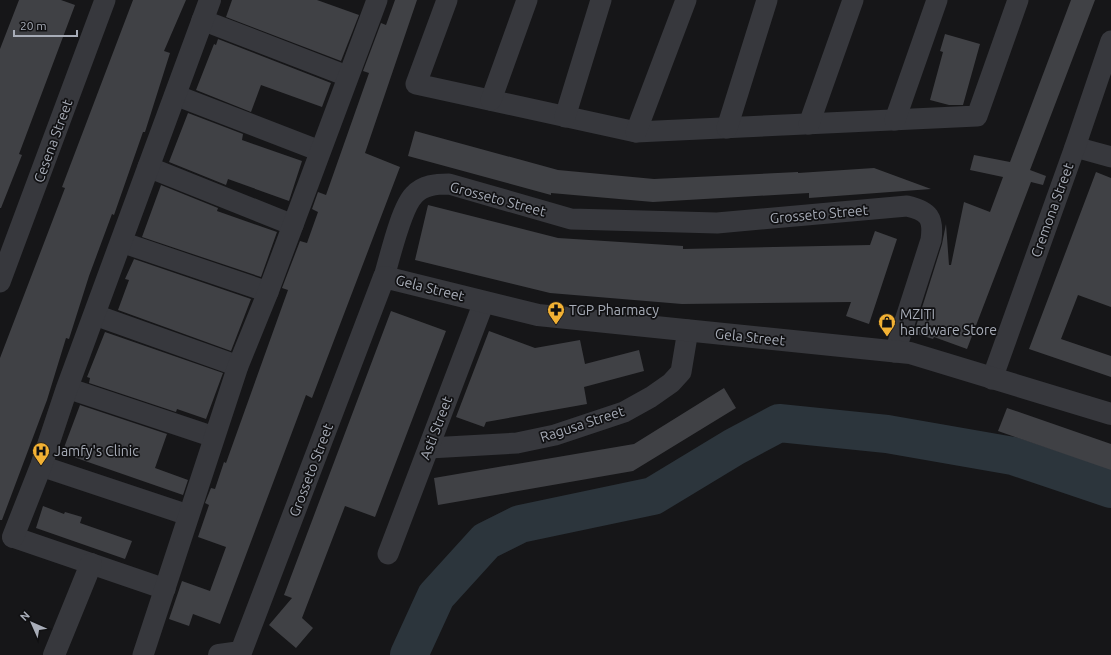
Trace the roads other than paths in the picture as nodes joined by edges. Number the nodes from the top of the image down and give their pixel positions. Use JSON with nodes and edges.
{"nodes":[{"id":1,"x":105,"y":0,"type":"edge"},
{"id":2,"x":210,"y":0,"type":"edge"},
{"id":3,"x":377,"y":0,"type":"edge"},
{"id":4,"x":448,"y":0,"type":"edge"},
{"id":5,"x":527,"y":0,"type":"edge"},
{"id":6,"x":601,"y":0,"type":"edge"},
{"id":7,"x":686,"y":0,"type":"edge"},
{"id":8,"x":767,"y":0,"type":"edge"},
{"id":9,"x":853,"y":0,"type":"edge"},
{"id":10,"x":937,"y":0,"type":"edge"},
{"id":11,"x":1018,"y":0,"type":"edge"},
{"id":12,"x":202,"y":20,"type":"junction"},
{"id":13,"x":1111,"y":41,"type":"edge"},
{"id":14,"x":347,"y":76,"type":"junction"},
{"id":15,"x":174,"y":95,"type":"junction"},
{"id":16,"x":491,"y":100,"type":"junction"},
{"id":17,"x":565,"y":117,"type":"junction"},
{"id":18,"x":895,"y":120,"type":"junction"},
{"id":19,"x":809,"y":124,"type":"junction"},
{"id":20,"x":726,"y":128,"type":"junction"},
{"id":21,"x":636,"y":132,"type":"junction"},
{"id":22,"x":1075,"y":146,"type":"junction"},
{"id":23,"x":320,"y":151,"type":"junction"},
{"id":24,"x":1111,"y":158,"type":"edge"},
{"id":25,"x":148,"y":167,"type":"junction"},
{"id":26,"x":292,"y":225,"type":"junction"},
{"id":27,"x":121,"y":242,"type":"junction"},
{"id":28,"x":384,"y":277,"type":"junction"},
{"id":29,"x":0,"y":282,"type":"edge"},
{"id":30,"x":268,"y":292,"type":"junction"},
{"id":31,"x":484,"y":302,"type":"junction"},
{"id":32,"x":95,"y":315,"type":"junction"},
{"id":33,"x":688,"y":330,"type":"junction"},
{"id":34,"x":895,"y":352,"type":"junction"},
{"id":35,"x":238,"y":366,"type":"junction"},
{"id":36,"x":992,"y":379,"type":"junction"},
{"id":37,"x":67,"y":388,"type":"junction"},
{"id":38,"x":1111,"y":414,"type":"edge"},
{"id":39,"x":214,"y":437,"type":"junction"},
{"id":40,"x":429,"y":448,"type":"junction"},
{"id":41,"x":41,"y":466,"type":"junction"},
{"id":42,"x":188,"y":515,"type":"junction"},
{"id":43,"x":13,"y":537,"type":"joint"},
{"id":44,"x":388,"y":554,"type":"dead end"},
{"id":45,"x":91,"y":564,"type":"junction"},
{"id":46,"x":164,"y":589,"type":"junction"},
{"id":47,"x":54,"y":655,"type":"edge"},
{"id":48,"x":143,"y":655,"type":"edge"},
{"id":49,"x":219,"y":655,"type":"edge"}],
"edges":[{"from":1,"to":29,"type":"street","name":"Cesena Street"},
{"from":2,"to":12,"type":"street"},
{"from":3,"to":14,"type":"street"},
{"from":4,"to":16,"type":"street"},
{"from":5,"to":16,"type":"street"},
{"from":6,"to":17,"type":"street"},
{"from":7,"to":21,"type":"street"},
{"from":8,"to":20,"type":"street"},
{"from":9,"to":19,"type":"street"},
{"from":10,"to":18,"type":"street"},
{"from":11,"to":18,"type":"street"},
{"from":12,"to":14,"type":"street"},
{"from":12,"to":15,"type":"street"},
{"from":13,"to":22,"type":"street","name":"Cremona Street"},
{"from":14,"to":23,"type":"street"},
{"from":15,"to":23,"type":"street"},
{"from":15,"to":25,"type":"street"},
{"from":16,"to":17,"type":"street"},
{"from":17,"to":21,"type":"street"},
{"from":18,"to":19,"type":"street"},
{"from":19,"to":20,"type":"street"},
{"from":20,"to":21,"type":"street"},
{"from":22,"to":24,"type":"street"},
{"from":22,"to":36,"type":"street","name":"Cremona Street"},
{"from":23,"to":26,"type":"street"},
{"from":25,"to":26,"type":"street"},
{"from":25,"to":27,"type":"street"},
{"from":26,"to":30,"type":"street"},
{"from":27,"to":30,"type":"street"},
{"from":27,"to":32,"type":"street"},
{"from":28,"to":31,"type":"street","name":"Gela Street"},
{"from":28,"to":34,"type":"street","name":"Grosseto Street"},
{"from":28,"to":49,"type":"street","name":"Grosseto Street"},
{"from":30,"to":35,"type":"street"},
{"from":31,"to":33,"type":"street","name":"Gela Street"},
{"from":31,"to":40,"type":"street","name":"Asti Street"},
{"from":32,"to":35,"type":"street"},
{"from":32,"to":37,"type":"street"},
{"from":33,"to":34,"type":"street","name":"Gela Street"},
{"from":33,"to":40,"type":"street","name":"Ragusa Street"},
{"from":34,"to":36,"type":"street","name":"Gela Street"},
{"from":35,"to":39,"type":"street"},
{"from":36,"to":38,"type":"street","name":"Gela Street"},
{"from":37,"to":39,"type":"street"},
{"from":37,"to":41,"type":"street"},
{"from":39,"to":42,"type":"street"},
{"from":40,"to":44,"type":"street","name":"Asti Street"},
{"from":41,"to":42,"type":"street"},
{"from":41,"to":43,"type":"street"},
{"from":42,"to":46,"type":"street"},
{"from":43,"to":45,"type":"street"},
{"from":45,"to":46,"type":"street"},
{"from":45,"to":47,"type":"street"},
{"from":46,"to":48,"type":"street"}]}
